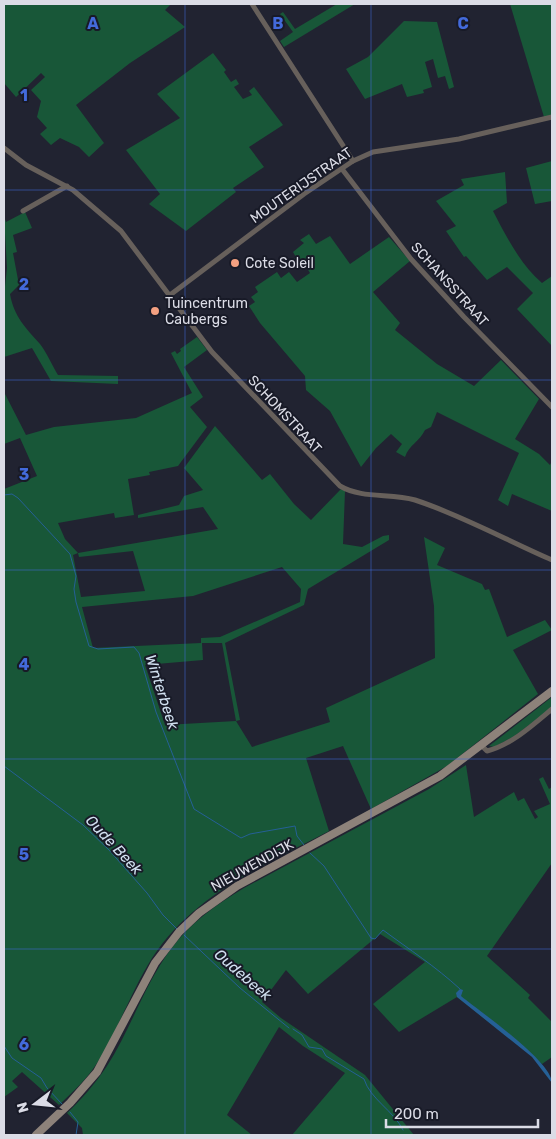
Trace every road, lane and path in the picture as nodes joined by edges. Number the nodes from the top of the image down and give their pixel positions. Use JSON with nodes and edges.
{"nodes":[{"id":1,"x":252,"y":4,"type":"edge"},
{"id":2,"x":552,"y":117,"type":"edge"},
{"id":3,"x":4,"y":148,"type":"edge"},
{"id":4,"x":353,"y":161,"type":"junction"},
{"id":5,"x":342,"y":169,"type":"junction"},
{"id":6,"x":67,"y":186,"type":"junction"},
{"id":7,"x":23,"y":211,"type":"dead end"},
{"id":8,"x":170,"y":295,"type":"junction"},
{"id":9,"x":552,"y":406,"type":"edge"},
{"id":10,"x":552,"y":560,"type":"edge"},
{"id":11,"x":552,"y":691,"type":"edge"},
{"id":12,"x":552,"y":710,"type":"edge"},
{"id":13,"x":482,"y":746,"type":"junction"},
{"id":14,"x":36,"y":1135,"type":"edge"}],
"edges":[{"from":1,"to":4,"type":"street"},
{"from":2,"to":4,"type":"street","name":"MOUTERIJSTRAAT"},
{"from":3,"to":6,"type":"street","name":"SCHOMSTRAAT"},
{"from":4,"to":5,"type":"street","name":"MOUTERIJSTRAAT"},
{"from":5,"to":8,"type":"street","name":"MOUTERIJSTRAAT"},
{"from":5,"to":9,"type":"street","name":"SCHANSSTRAAT"},
{"from":6,"to":7,"type":"street"},
{"from":6,"to":8,"type":"street","name":"SCHOMSTRAAT"},
{"from":8,"to":10,"type":"street","name":"SCHOMSTRAAT"},
{"from":11,"to":13,"type":"street","name":"NIEUWENDIJK"},
{"from":12,"to":13,"type":"street"},
{"from":13,"to":14,"type":"street","name":"NIEUWENDIJK"}]}
